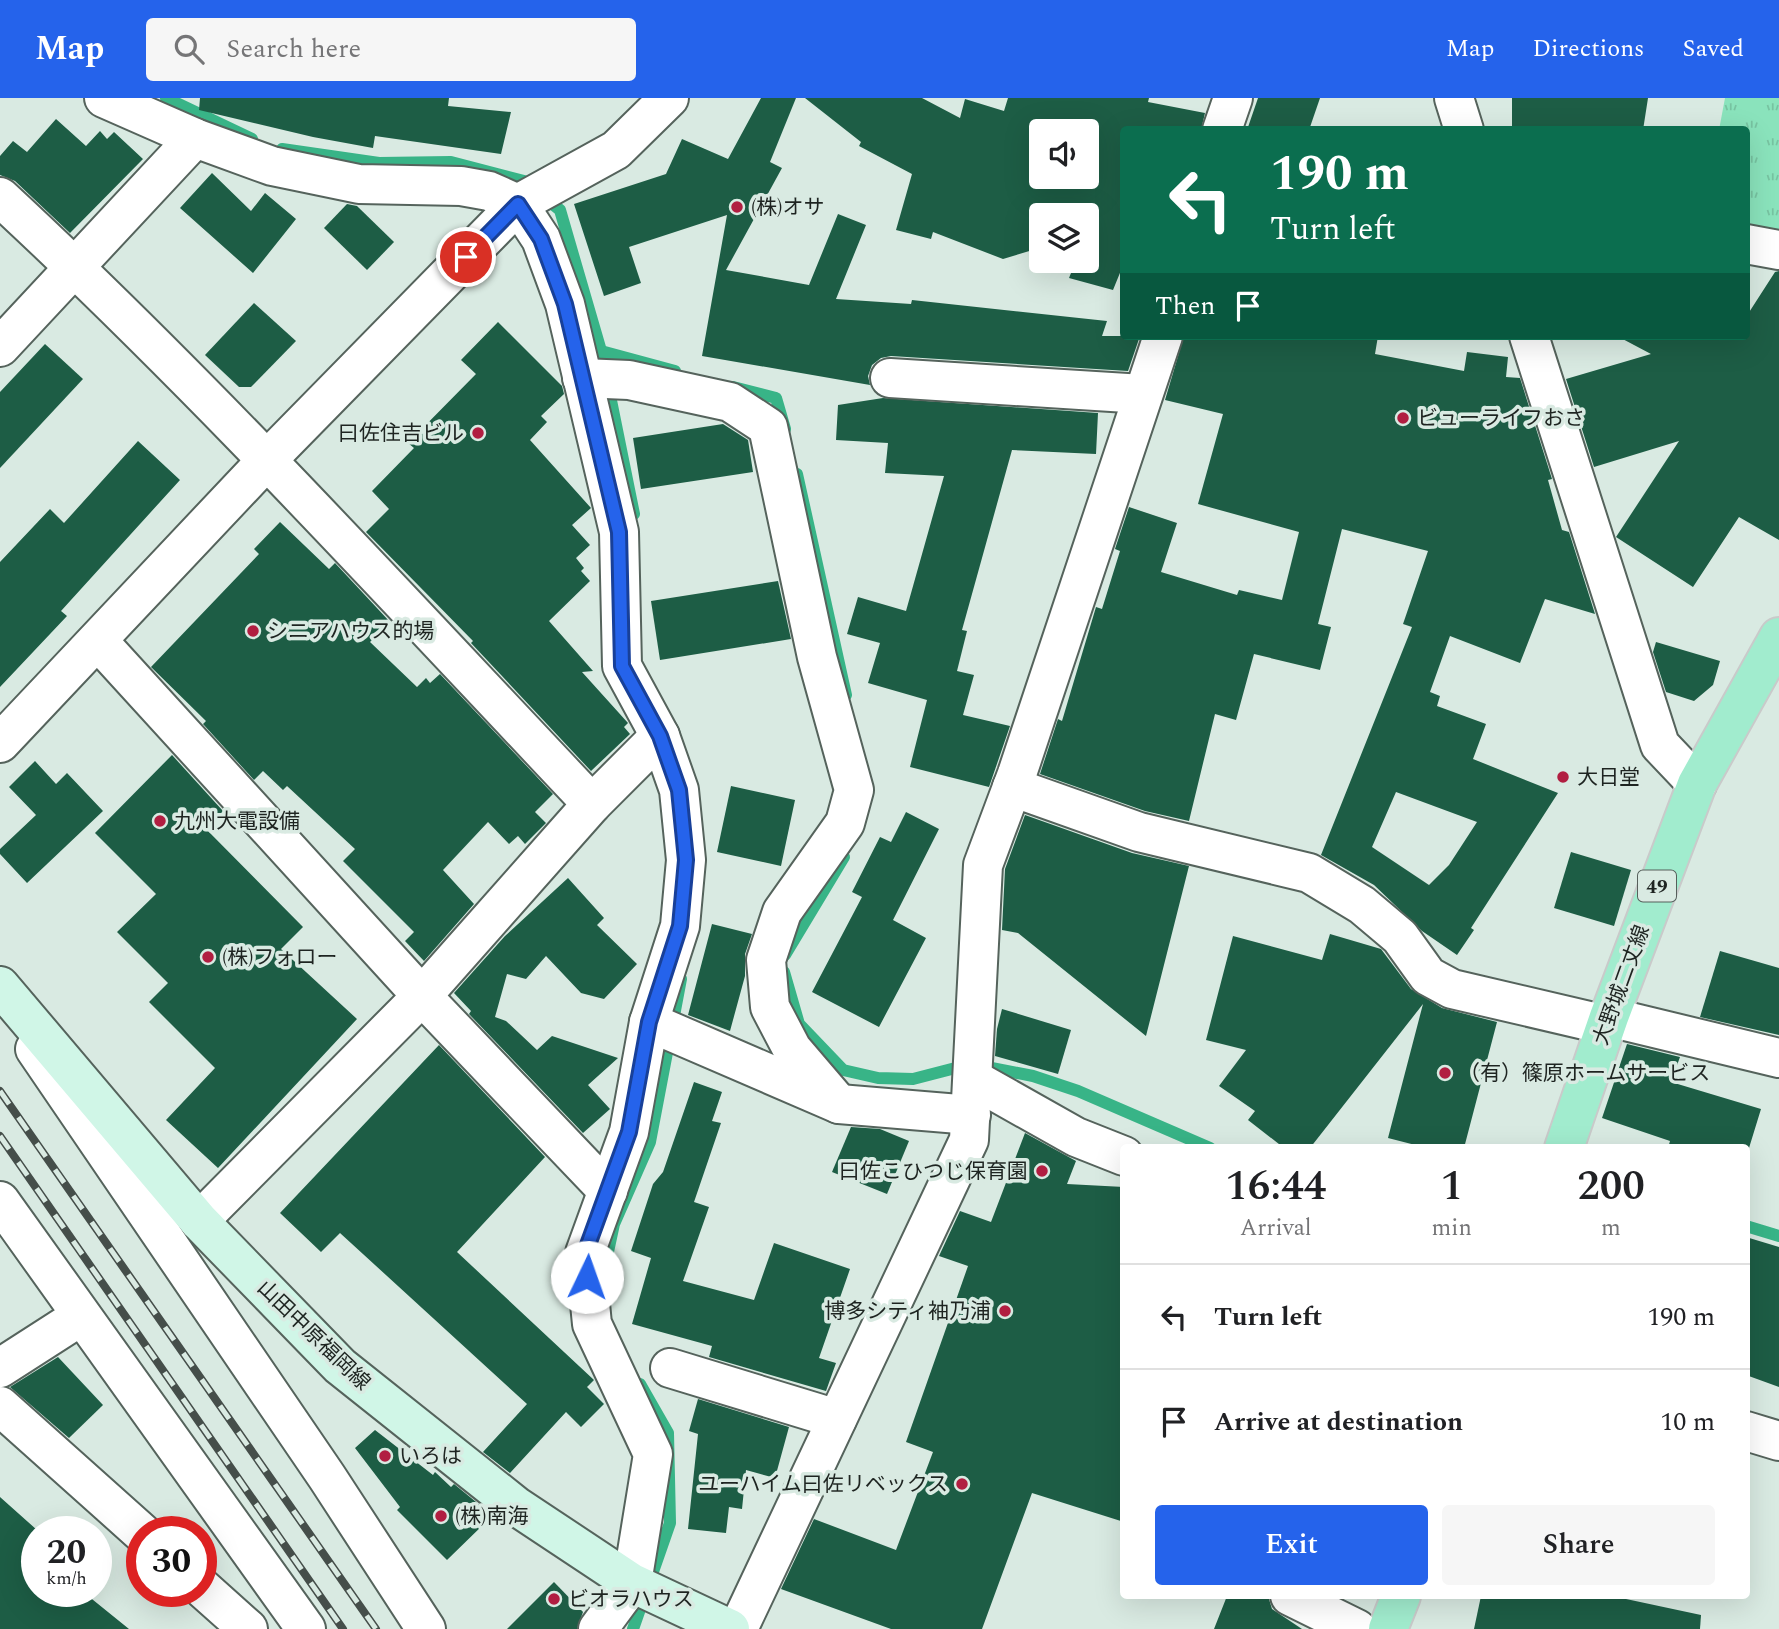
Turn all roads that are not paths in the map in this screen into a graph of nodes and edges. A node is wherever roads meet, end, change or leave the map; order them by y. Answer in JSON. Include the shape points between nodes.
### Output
{"nodes":[{"id":1,"x":104,"y":98,"type":"edge"},
{"id":2,"x":669,"y":98,"type":"edge"},
{"id":3,"x":1233,"y":98,"type":"edge"},
{"id":4,"x":1454,"y":98,"type":"edge"},
{"id":5,"x":1223,"y":126,"type":"edge"},
{"id":6,"x":1463,"y":126,"type":"edge"},
{"id":7,"x":195,"y":138,"type":"junction"},
{"id":8,"x":0,"y":197,"type":"edge"},
{"id":9,"x":518,"y":204,"type":"junction"},
{"id":10,"x":1750,"y":245,"type":"edge"},
{"id":11,"x":1779,"y":250,"type":"edge"},
{"id":12,"x":75,"y":267,"type":"junction"},
{"id":13,"x":1162,"y":340,"type":"edge"},
{"id":14,"x":1531,"y":340,"type":"edge"},
{"id":15,"x":0,"y":347,"type":"edge"},
{"id":16,"x":582,"y":378,"type":"junction"},
{"id":17,"x":890,"y":378,"type":"dead end"},
{"id":18,"x":1143,"y":394,"type":"junction"},
{"id":19,"x":267,"y":460,"type":"junction"},
{"id":20,"x":1779,"y":637,"type":"edge"},
{"id":21,"x":98,"y":641,"type":"junction"},
{"id":22,"x":660,"y":736,"type":"junction"},
{"id":23,"x":0,"y":743,"type":"edge"},
{"id":24,"x":1697,"y":784,"type":"junction"},
{"id":25,"x":1012,"y":787,"type":"junction"},
{"id":26,"x":592,"y":804,"type":"junction"},
{"id":27,"x":0,"y":986,"type":"edge"},
{"id":28,"x":422,"y":996,"type":"junction"},
{"id":29,"x":0,"y":998,"type":"edge"},
{"id":30,"x":1607,"y":1021,"type":"junction"},
{"id":31,"x":649,"y":1022,"type":"junction"},
{"id":32,"x":1779,"y":1058,"type":"edge"},
{"id":33,"x":972,"y":1097,"type":"junction"},
{"id":34,"x":839,"y":1104,"type":"junction"},
{"id":35,"x":1565,"y":1144,"type":"edge"},
{"id":36,"x":1120,"y":1154,"type":"edge"},
{"id":37,"x":608,"y":1191,"type":"junction"},
{"id":38,"x":0,"y":1201,"type":"edge"},
{"id":39,"x":199,"y":1221,"type":"junction"},
{"id":40,"x":81,"y":1315,"type":"junction"},
{"id":41,"x":0,"y":1368,"type":"edge"},
{"id":42,"x":670,"y":1368,"type":"dead end"},
{"id":43,"x":0,"y":1405,"type":"edge"},
{"id":44,"x":837,"y":1419,"type":"junction"},
{"id":45,"x":1750,"y":1432,"type":"edge"},
{"id":46,"x":1779,"y":1441,"type":"edge"},
{"id":47,"x":126,"y":1519,"type":"edge"},
{"id":48,"x":632,"y":1583,"type":"junction"},
{"id":49,"x":1296,"y":1599,"type":"edge"},
{"id":50,"x":1400,"y":1599,"type":"edge"},
{"id":51,"x":217,"y":1601,"type":"edge"},
{"id":52,"x":248,"y":1629,"type":"edge"},
{"id":53,"x":306,"y":1629,"type":"edge"},
{"id":54,"x":426,"y":1629,"type":"edge"},
{"id":55,"x":598,"y":1629,"type":"edge"},
{"id":56,"x":730,"y":1629,"type":"edge"},
{"id":57,"x":738,"y":1629,"type":"edge"},
{"id":58,"x":1357,"y":1629,"type":"edge"},
{"id":59,"x":1388,"y":1629,"type":"edge"}],
"edges":[{"from":1,"to":7,"type":"street"},
{"from":2,"to":9,"type":"street","via":[[616,150]]},
{"from":3,"to":5,"type":"street"},
{"from":4,"to":6,"type":"street"},
{"from":7,"to":9,"type":"street","via":[[272,166],[359,184],[461,186],[489,191]]},
{"from":7,"to":12,"type":"street"},
{"from":8,"to":12,"type":"street"},
{"from":9,"to":16,"type":"street","via":[[541,239],[561,291]]},
{"from":9,"to":19,"type":"street"},
{"from":10,"to":11,"type":"street"},
{"from":12,"to":15,"type":"street"},
{"from":12,"to":19,"type":"street"},
{"from":13,"to":18,"type":"street"},
{"from":14,"to":24,"type":"street","via":[[1660,745]]},
{"from":16,"to":22,"type":"street","via":[[619,532],[622,666]]},
{"from":16,"to":34,"type":"street","via":[[629,380],[730,402],[768,426],[817,657],[854,790],[845,823],[782,912],[766,960],[770,1007],[792,1049]]},
{"from":17,"to":18,"type":"street"},
{"from":18,"to":25,"type":"street"},
{"from":19,"to":21,"type":"street"},
{"from":19,"to":26,"type":"street"},
{"from":20,"to":24,"type":"main road","name":"大野城二丈線","number":"49"},
{"from":21,"to":23,"type":"street"},
{"from":21,"to":28,"type":"street"},
{"from":22,"to":26,"type":"street"},
{"from":22,"to":31,"type":"street","via":[[679,790],[686,860],[680,926]]},
{"from":24,"to":30,"type":"main road","name":"大野城二丈線","number":"49"},
{"from":25,"to":30,"type":"street","via":[[1139,832],[1309,873],[1362,905],[1400,937],[1428,976],[1452,989]]},
{"from":25,"to":33,"type":"street","via":[[983,865]]},
{"from":26,"to":28,"type":"street"},
{"from":27,"to":39,"type":"main road","name":"山田中原福岡線"},
{"from":28,"to":37,"type":"street"},
{"from":28,"to":39,"type":"street"},
{"from":29,"to":54,"type":"street"},
{"from":30,"to":32,"type":"street"},
{"from":30,"to":35,"type":"main road","name":"大野城二丈線","number":"49"},
{"from":31,"to":34,"type":"street"},
{"from":31,"to":37,"type":"street","via":[[629,1132]]},
{"from":33,"to":34,"type":"street"},
{"from":33,"to":36,"type":"street"},
{"from":33,"to":44,"type":"street","via":[[969,1140]]},
{"from":37,"to":48,"type":"street","via":[[585,1253],[592,1324],[653,1454]]},
{"from":38,"to":40,"type":"street"},
{"from":39,"to":48,"type":"main road","name":"山田中原福岡線","via":[[340,1366],[516,1506]]},
{"from":40,"to":41,"type":"street"},
{"from":40,"to":53,"type":"street"},
{"from":42,"to":44,"type":"street"},
{"from":43,"to":47,"type":"street"},
{"from":44,"to":57,"type":"street"},
{"from":45,"to":46,"type":"street"},
{"from":48,"to":55,"type":"street"},
{"from":48,"to":56,"type":"main road","name":"山田中原福岡線"},
{"from":49,"to":58,"type":"street"},
{"from":50,"to":59,"type":"main road"},
{"from":51,"to":52,"type":"street"}]}
